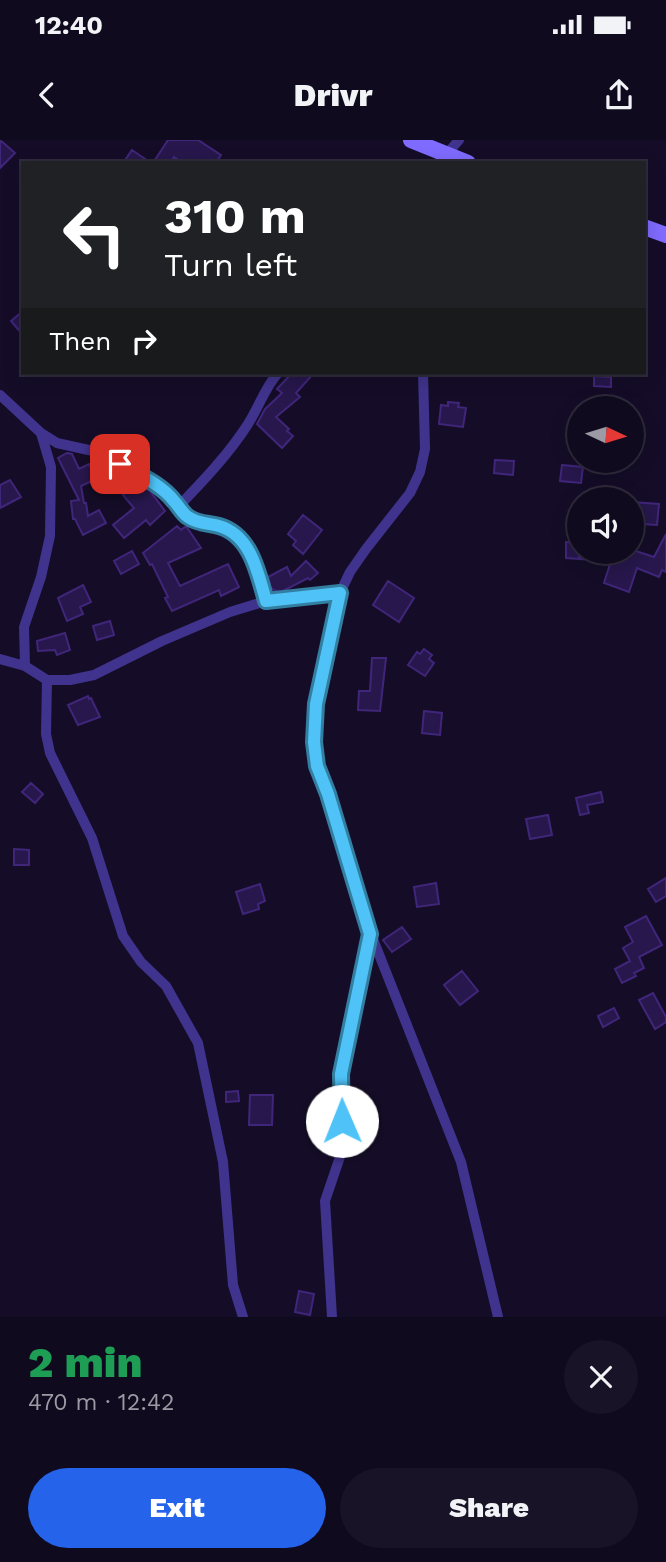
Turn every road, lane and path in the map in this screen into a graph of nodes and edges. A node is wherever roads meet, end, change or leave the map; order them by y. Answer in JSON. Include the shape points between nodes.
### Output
{"nodes":[{"id":1,"x":411,"y":140,"type":"edge"},
{"id":2,"x":459,"y":140,"type":"edge"},
{"id":3,"x":441,"y":158,"type":"edge"},
{"id":4,"x":646,"y":228,"type":"edge"},
{"id":5,"x":666,"y":235,"type":"edge"},
{"id":6,"x":276,"y":375,"type":"edge"},
{"id":7,"x":423,"y":375,"type":"edge"},
{"id":8,"x":0,"y":396,"type":"edge"},
{"id":9,"x":41,"y":433,"type":"junction"},
{"id":10,"x":177,"y":507,"type":"junction"},
{"id":11,"x":340,"y":593,"type":"junction"},
{"id":12,"x":266,"y":601,"type":"junction"},
{"id":13,"x":0,"y":659,"type":"edge"},
{"id":14,"x":24,"y":666,"type":"junction"},
{"id":15,"x":47,"y":680,"type":"junction"},
{"id":16,"x":370,"y":934,"type":"junction"},
{"id":17,"x":243,"y":1317,"type":"edge"},
{"id":18,"x":332,"y":1317,"type":"edge"},
{"id":19,"x":498,"y":1317,"type":"edge"}],
"edges":[{"from":1,"to":3,"type":"street"},
{"from":2,"to":3,"type":"street"},
{"from":4,"to":5,"type":"street"},
{"from":6,"to":10,"type":"street","via":[[248,425]]},
{"from":7,"to":11,"type":"street","via":[[425,449],[420,472]]},
{"from":8,"to":9,"type":"street"},
{"from":9,"to":10,"type":"street","via":[[120,464],[149,481]]},
{"from":9,"to":14,"type":"street","via":[[51,467],[50,536],[24,627]]},
{"from":10,"to":12,"type":"street","via":[[197,522],[220,526],[238,536],[258,572]]},
{"from":11,"to":12,"type":"street"},
{"from":11,"to":16,"type":"street","via":[[316,704],[314,742],[317,766]]},
{"from":12,"to":15,"type":"street","via":[[162,641],[94,675]]},
{"from":13,"to":14,"type":"street"},
{"from":14,"to":15,"type":"street"},
{"from":15,"to":17,"type":"street","via":[[50,753],[92,838],[123,936],[166,986],[198,1043],[223,1161],[233,1285]]},
{"from":16,"to":18,"type":"street","via":[[341,1074],[343,1148],[325,1200]]},
{"from":16,"to":19,"type":"street","via":[[461,1162]]}]}
